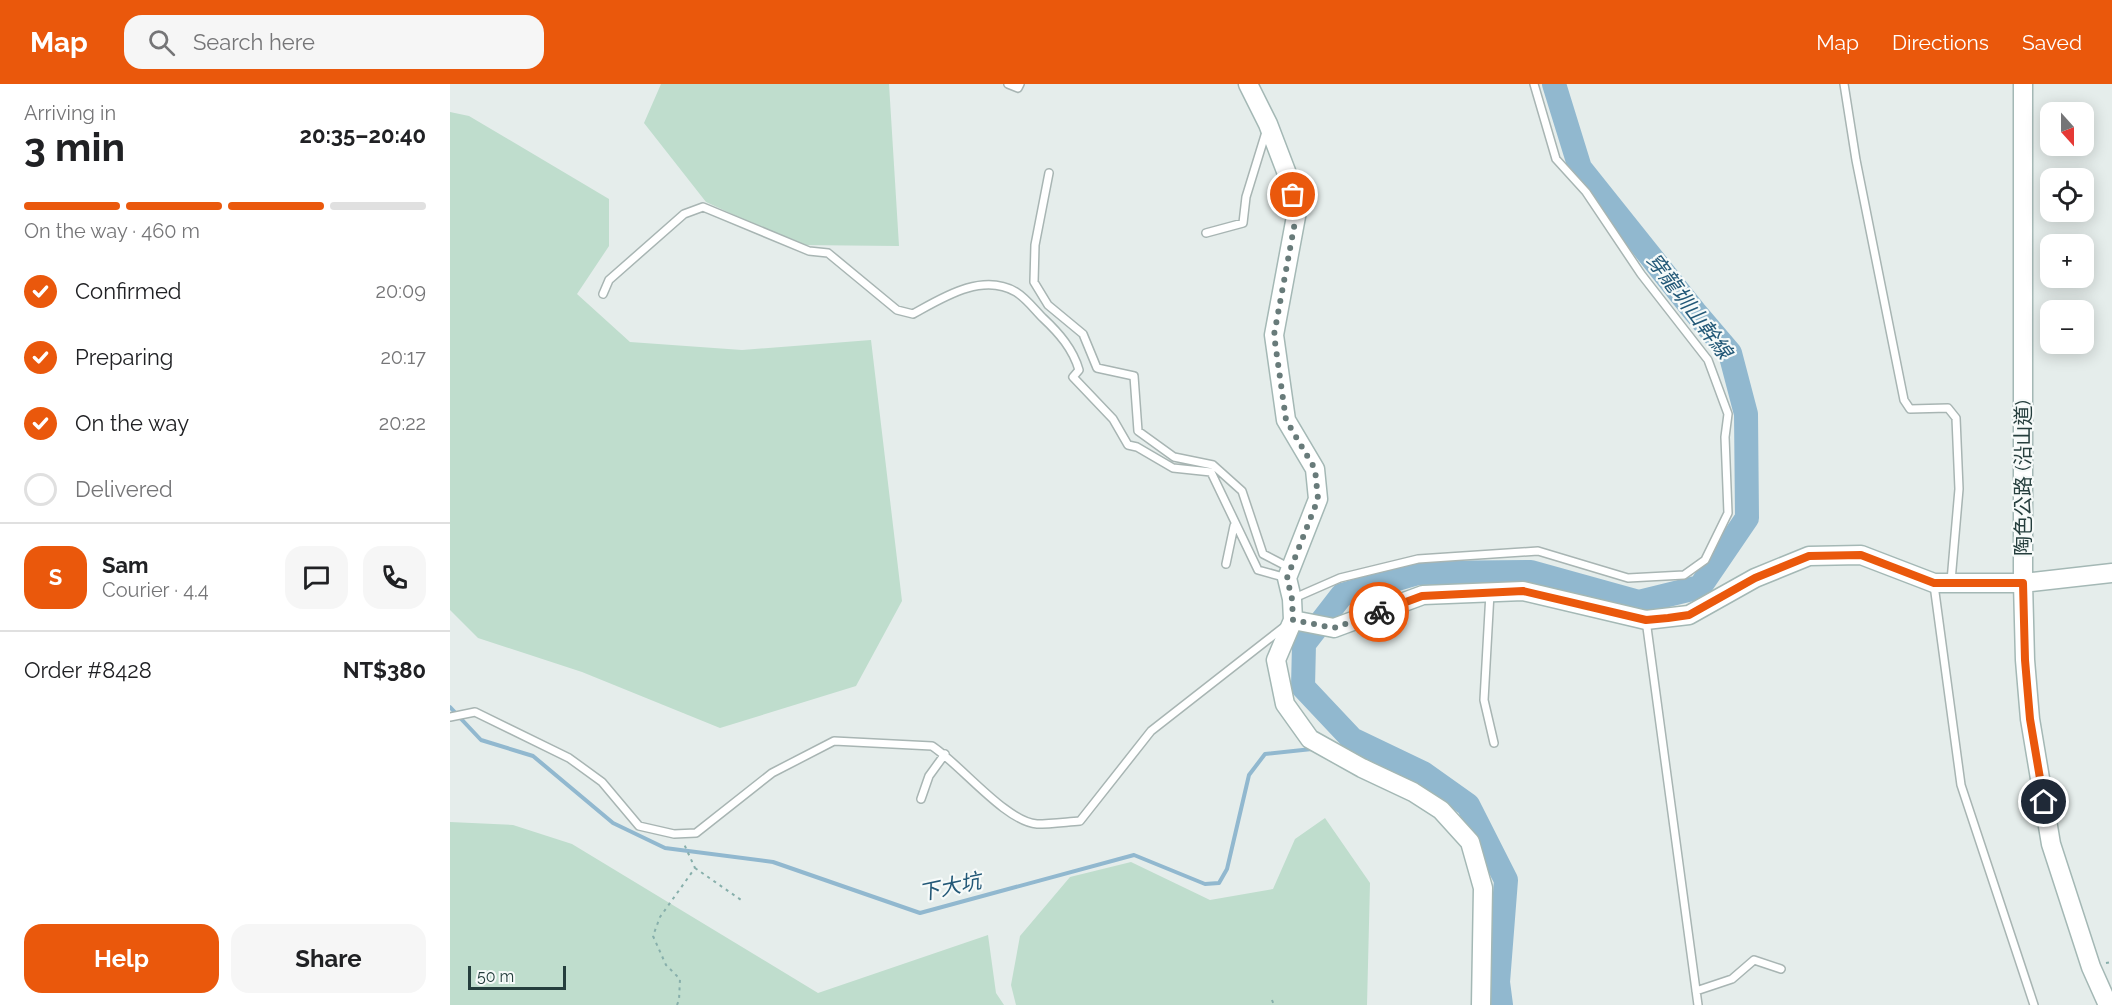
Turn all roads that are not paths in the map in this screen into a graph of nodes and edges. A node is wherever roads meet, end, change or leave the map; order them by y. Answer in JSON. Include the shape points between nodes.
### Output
{"nodes":[{"id":1,"x":1008,"y":84,"type":"edge"},
{"id":2,"x":1020,"y":84,"type":"edge"},
{"id":3,"x":1248,"y":84,"type":"edge"},
{"id":4,"x":1534,"y":84,"type":"edge"},
{"id":5,"x":1844,"y":84,"type":"edge"},
{"id":6,"x":2023,"y":84,"type":"edge"},
{"id":7,"x":1268,"y":124,"type":"junction"},
{"id":8,"x":1049,"y":172,"type":"dead end"},
{"id":9,"x":1206,"y":233,"type":"dead end"},
{"id":10,"x":603,"y":294,"type":"dead end"},
{"id":11,"x":1234,"y":522,"type":"junction"},
{"id":12,"x":1226,"y":564,"type":"dead end"},
{"id":13,"x":1289,"y":573,"type":"junction"},
{"id":14,"x":2112,"y":573,"type":"edge"},
{"id":15,"x":1943,"y":583,"type":"junction"},
{"id":16,"x":2023,"y":583,"type":"junction"},
{"id":17,"x":1490,"y":592,"type":"junction"},
{"id":18,"x":1292,"y":599,"type":"junction"},
{"id":19,"x":1293,"y":620,"type":"junction"},
{"id":20,"x":1646,"y":620,"type":"junction"},
{"id":21,"x":450,"y":717,"type":"edge"},
{"id":22,"x":1494,"y":742,"type":"dead end"},
{"id":23,"x":945,"y":754,"type":"junction"},
{"id":24,"x":921,"y":799,"type":"dead end"},
{"id":25,"x":1781,"y":969,"type":"dead end"},
{"id":26,"x":1696,"y":991,"type":"junction"},
{"id":27,"x":1481,"y":1005,"type":"edge"},
{"id":28,"x":1698,"y":1005,"type":"edge"},
{"id":29,"x":2034,"y":1005,"type":"edge"},
{"id":30,"x":2108,"y":1005,"type":"edge"}],
"edges":[{"from":1,"to":2,"type":"lane","via":[[1018,88]]},
{"from":3,"to":7,"type":"street"},
{"from":4,"to":18,"type":"lane","via":[[1556,159],[1586,192],[1641,274],[1708,360],[1728,414],[1728,513],[1705,560],[1684,575],[1628,578],[1538,551],[1418,559],[1340,578]]},
{"from":5,"to":15,"type":"lane","via":[[1904,400],[1910,409],[1948,408],[1956,418],[1959,489]]},
{"from":6,"to":16,"type":"street","name":"陶色公路 (沿山道)"},
{"from":7,"to":9,"type":"lane","via":[[1246,197],[1243,224]]},
{"from":7,"to":13,"type":"street","via":[[1297,211],[1274,335],[1286,420],[1315,469],[1318,499]]},
{"from":8,"to":13,"type":"lane","via":[[1035,245],[1034,282],[1048,305],[1083,333],[1097,368],[1134,376],[1138,431],[1174,457],[1213,465],[1242,491],[1263,554]]},
{"from":10,"to":11,"type":"lane","via":[[609,280],[684,214],[703,207],[809,251],[828,253],[897,310],[913,314],[952,293],[990,284],[1016,292],[1055,329],[1074,355],[1079,370],[1074,376],[1113,419],[1128,445],[1173,468],[1211,472]]},
{"from":11,"to":12,"type":"lane"},
{"from":11,"to":13,"type":"lane","via":[[1258,570]]},
{"from":13,"to":18,"type":"street"},
{"from":14,"to":16,"type":"street"},
{"from":15,"to":16,"type":"street"},
{"from":15,"to":20,"type":"street","via":[[1861,555],[1809,556],[1755,578],[1689,615]]},
{"from":15,"to":29,"type":"lane","via":[[1961,784]]},
{"from":16,"to":30,"type":"street","name":"陶色公路 (沿山道)","via":[[2030,719],[2051,844],[2091,967]]},
{"from":17,"to":19,"type":"street","via":[[1422,596],[1334,628]]},
{"from":17,"to":20,"type":"street","via":[[1523,591]]},
{"from":17,"to":22,"type":"lane","via":[[1484,700]]},
{"from":18,"to":19,"type":"street"},
{"from":19,"to":23,"type":"lane","via":[[1151,731],[1080,821],[1035,824],[1011,813]]},
{"from":19,"to":27,"type":"street","via":[[1276,660],[1285,704],[1310,739],[1441,810],[1470,842],[1483,888]]},
{"from":20,"to":26,"type":"lane"},
{"from":21,"to":23,"type":"lane","via":[[475,712],[568,758],[602,782],[639,825],[679,834],[696,832],[772,772],[834,741],[932,746]]},
{"from":23,"to":24,"type":"lane","via":[[929,776]]},
{"from":25,"to":26,"type":"lane","via":[[1754,960],[1732,979]]},
{"from":26,"to":28,"type":"lane"}]}
